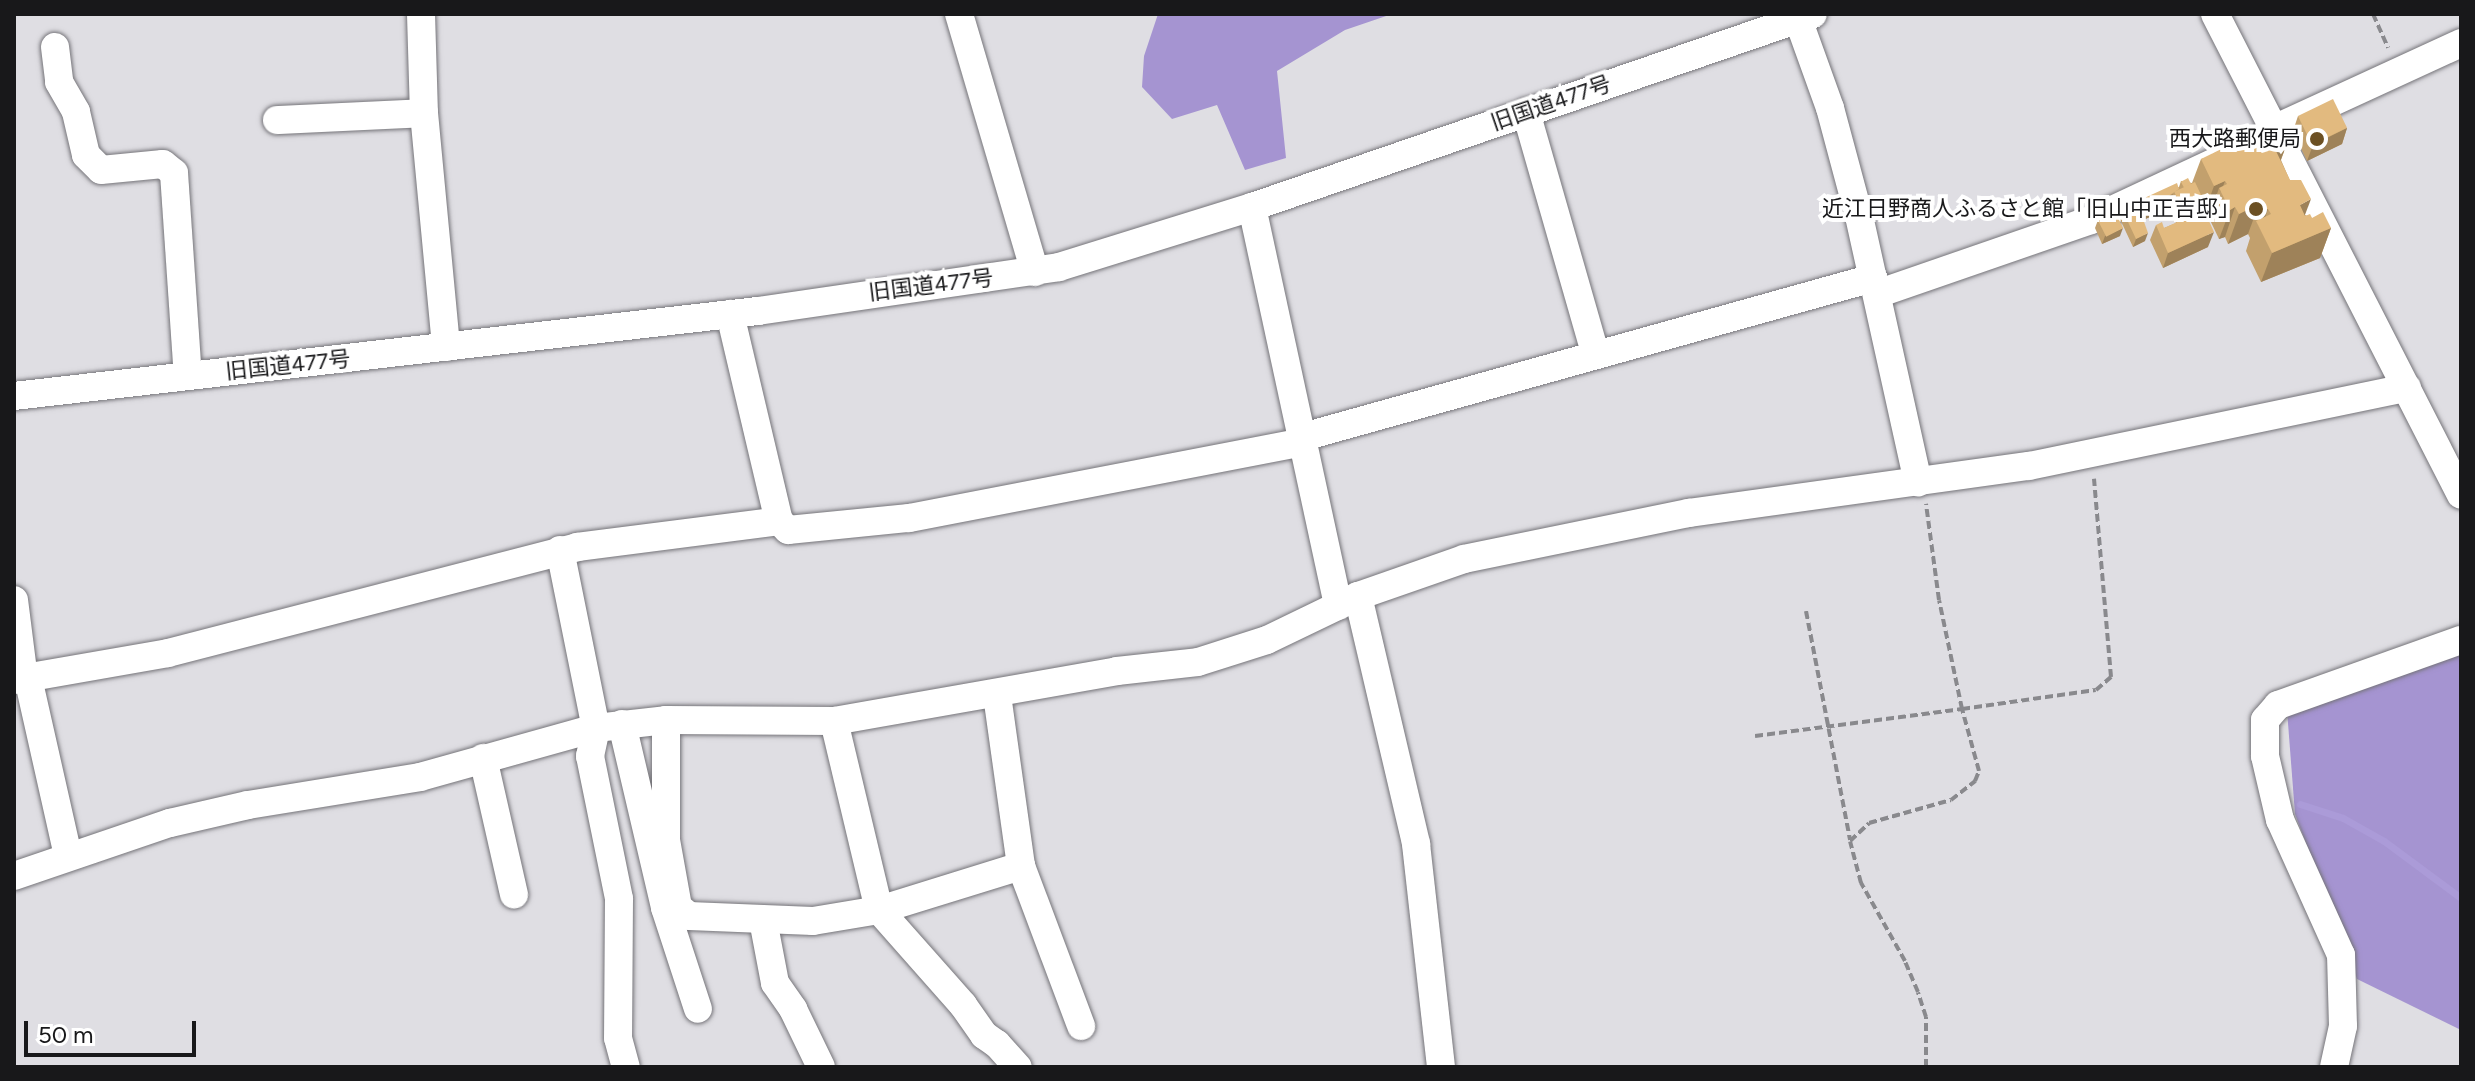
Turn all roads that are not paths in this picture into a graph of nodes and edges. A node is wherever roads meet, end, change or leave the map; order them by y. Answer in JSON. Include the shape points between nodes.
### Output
{"nodes":[{"id":1,"x":421,"y":14,"type":"edge"},
{"id":2,"x":959,"y":14,"type":"edge"},
{"id":3,"x":2215,"y":14,"type":"edge"},
{"id":4,"x":1805,"y":17,"type":"edge"},
{"id":5,"x":2461,"y":43,"type":"edge"},
{"id":6,"x":55,"y":47,"type":"dead end"},
{"id":7,"x":1526,"y":112,"type":"junction"},
{"id":8,"x":424,"y":113,"type":"junction"},
{"id":9,"x":277,"y":120,"type":"dead end"},
{"id":10,"x":2276,"y":131,"type":"junction"},
{"id":11,"x":1252,"y":207,"type":"junction"},
{"id":12,"x":1035,"y":272,"type":"junction"},
{"id":13,"x":1874,"y":282,"type":"junction"},
{"id":14,"x":730,"y":314,"type":"junction"},
{"id":15,"x":446,"y":347,"type":"junction"},
{"id":16,"x":1595,"y":353,"type":"junction"},
{"id":17,"x":188,"y":376,"type":"junction"},
{"id":18,"x":2407,"y":388,"type":"junction"},
{"id":19,"x":14,"y":396,"type":"edge"},
{"id":20,"x":1303,"y":439,"type":"junction"},
{"id":21,"x":2453,"y":459,"type":"edge"},
{"id":22,"x":1920,"y":483,"type":"junction"},
{"id":23,"x":2461,"y":495,"type":"edge"},
{"id":24,"x":779,"y":521,"type":"junction"},
{"id":25,"x":560,"y":550,"type":"junction"},
{"id":26,"x":14,"y":600,"type":"edge"},
{"id":27,"x":1348,"y":601,"type":"junction"},
{"id":28,"x":2461,"y":640,"type":"edge"},
{"id":29,"x":22,"y":679,"type":"edge"},
{"id":30,"x":997,"y":695,"type":"junction"},
{"id":31,"x":666,"y":720,"type":"junction"},
{"id":32,"x":834,"y":721,"type":"junction"},
{"id":33,"x":609,"y":726,"type":"junction"},
{"id":34,"x":483,"y":758,"type":"junction"},
{"id":35,"x":68,"y":856,"type":"junction"},
{"id":36,"x":1021,"y":866,"type":"junction"},
{"id":37,"x":14,"y":876,"type":"edge"},
{"id":38,"x":514,"y":895,"type":"dead end"},
{"id":39,"x":879,"y":910,"type":"junction"},
{"id":40,"x":763,"y":920,"type":"junction"},
{"id":41,"x":698,"y":1009,"type":"dead end"},
{"id":42,"x":1081,"y":1026,"type":"dead end"},
{"id":43,"x":626,"y":1067,"type":"edge"},
{"id":44,"x":821,"y":1067,"type":"edge"},
{"id":45,"x":1018,"y":1067,"type":"edge"},
{"id":46,"x":1441,"y":1067,"type":"edge"},
{"id":47,"x":2334,"y":1067,"type":"edge"}],
"edges":[{"from":1,"to":8,"type":"street"},
{"from":2,"to":12,"type":"street"},
{"from":3,"to":10,"type":"street"},
{"from":4,"to":7,"type":"street","name":"旧国道477号"},
{"from":4,"to":13,"type":"street"},
{"from":5,"to":10,"type":"street"},
{"from":6,"to":17,"type":"street","via":[[59,82],[76,112],[86,155],[101,170],[163,164],[174,173]]},
{"from":7,"to":11,"type":"street","name":"旧国道477号"},
{"from":7,"to":16,"type":"street"},
{"from":8,"to":9,"type":"street"},
{"from":8,"to":15,"type":"street"},
{"from":10,"to":13,"type":"street","via":[[2091,220],[1880,293]]},
{"from":10,"to":18,"type":"street"},
{"from":11,"to":12,"type":"street","name":"旧国道477号","via":[[1083,262]]},
{"from":11,"to":20,"type":"street"},
{"from":12,"to":14,"type":"street","name":"旧国道477号"},
{"from":13,"to":16,"type":"street"},
{"from":13,"to":22,"type":"street"},
{"from":14,"to":15,"type":"street","name":"旧国道477号"},
{"from":14,"to":24,"type":"street"},
{"from":15,"to":17,"type":"street","name":"旧国道477号"},
{"from":16,"to":20,"type":"street"},
{"from":17,"to":19,"type":"street","name":"旧国道477号"},
{"from":18,"to":21,"type":"street"},
{"from":18,"to":22,"type":"street"},
{"from":20,"to":24,"type":"street","via":[[909,518],[788,530]]},
{"from":20,"to":27,"type":"street"},
{"from":21,"to":23,"type":"street"},
{"from":22,"to":27,"type":"street","via":[[1689,513],[1464,559]]},
{"from":24,"to":25,"type":"street"},
{"from":25,"to":29,"type":"street","via":[[168,653]]},
{"from":25,"to":33,"type":"street"},
{"from":26,"to":29,"type":"street"},
{"from":27,"to":30,"type":"street","via":[[1267,640],[1198,662],[1117,671]]},
{"from":27,"to":46,"type":"street","via":[[1416,844]]},
{"from":28,"to":47,"type":"street","via":[[2278,705],[2265,720],[2263,742],[2280,820],[2341,955],[2343,1026]]},
{"from":29,"to":35,"type":"street"},
{"from":30,"to":32,"type":"street"},
{"from":30,"to":36,"type":"street"},
{"from":31,"to":32,"type":"street"},
{"from":31,"to":33,"type":"street"},
{"from":31,"to":40,"type":"street","via":[[666,840],[678,907],[689,916]]},
{"from":32,"to":39,"type":"street"},
{"from":33,"to":34,"type":"street"},
{"from":33,"to":41,"type":"street"},
{"from":33,"to":43,"type":"street","via":[[590,756],[619,899],[618,1038]]},
{"from":34,"to":35,"type":"street","via":[[420,777],[170,823]]},
{"from":34,"to":38,"type":"street"},
{"from":35,"to":37,"type":"street"},
{"from":36,"to":39,"type":"street"},
{"from":36,"to":42,"type":"street"},
{"from":39,"to":40,"type":"street","via":[[813,921]]},
{"from":39,"to":45,"type":"street","via":[[977,1028]]},
{"from":40,"to":44,"type":"street","via":[[775,983]]}]}
